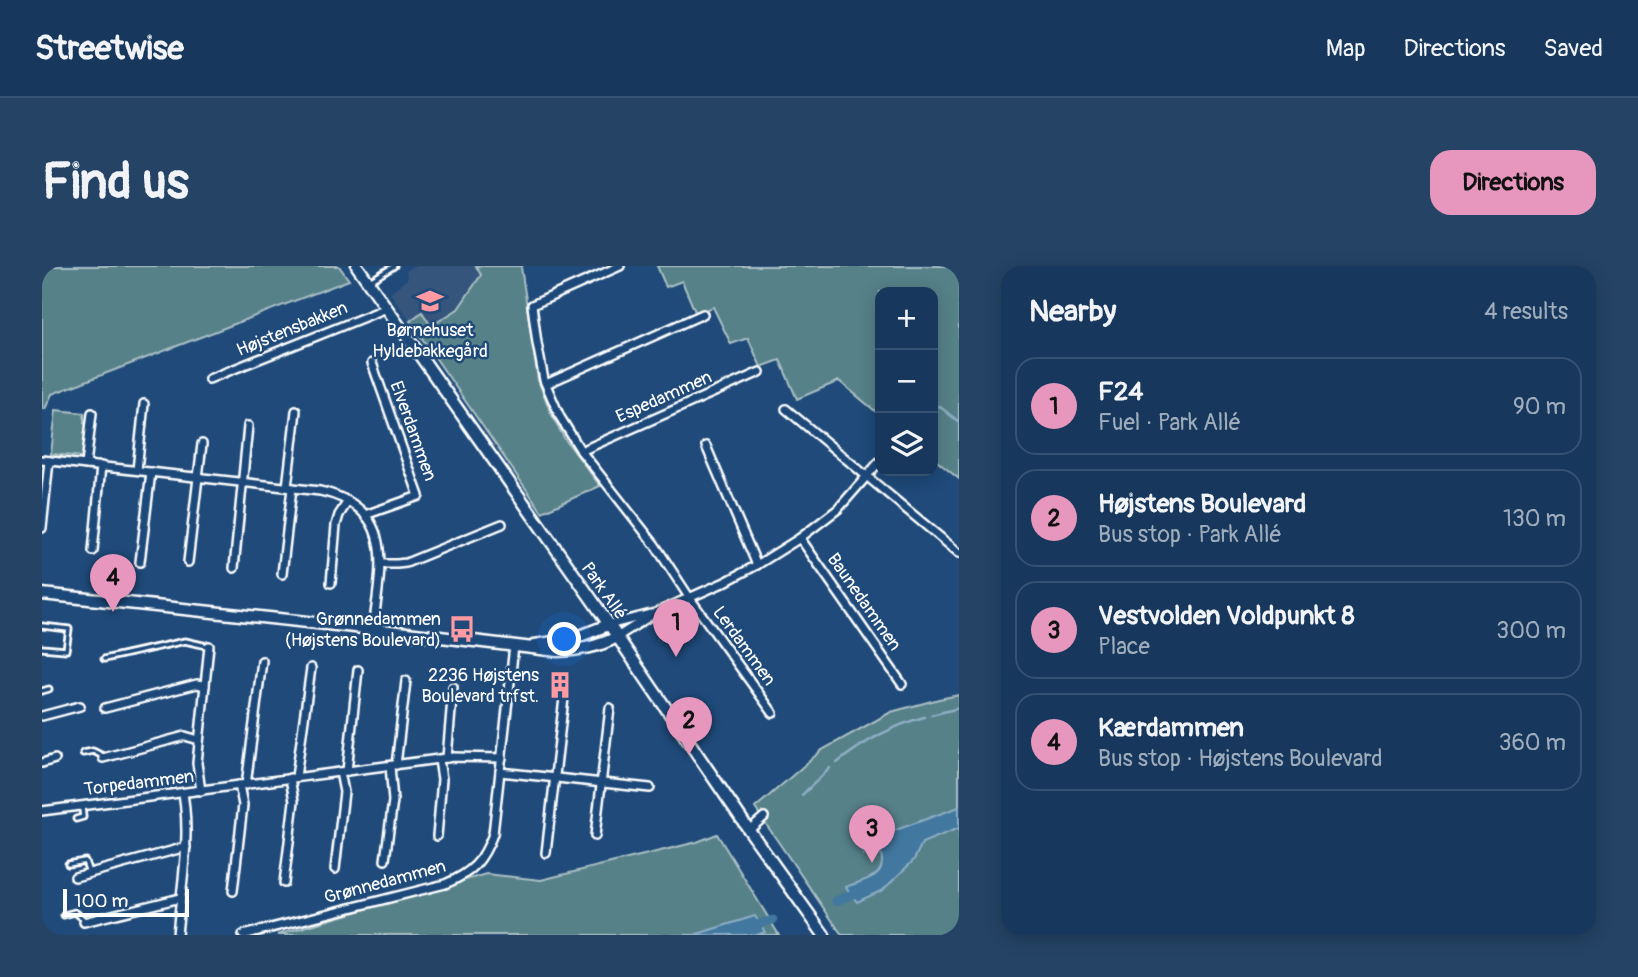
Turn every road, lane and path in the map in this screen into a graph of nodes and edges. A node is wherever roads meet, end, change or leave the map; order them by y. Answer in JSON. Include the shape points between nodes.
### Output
{"nodes":[{"id":1,"x":357,"y":266,"type":"edge"},
{"id":2,"x":394,"y":266,"type":"edge"},
{"id":3,"x":620,"y":266,"type":"edge"},
{"id":4,"x":369,"y":282,"type":"junction"},
{"id":5,"x":387,"y":308,"type":"junction"},
{"id":6,"x":703,"y":314,"type":"dead end"},
{"id":7,"x":372,"y":363,"type":"dead end"},
{"id":8,"x":760,"y":372,"type":"dead end"},
{"id":9,"x":209,"y":379,"type":"dead end"},
{"id":10,"x":546,"y":384,"type":"junction"},
{"id":11,"x":144,"y":404,"type":"dead end"},
{"id":12,"x":786,"y":409,"type":"dead end"},
{"id":13,"x":296,"y":411,"type":"dead end"},
{"id":14,"x":92,"y":413,"type":"dead end"},
{"id":15,"x":248,"y":426,"type":"dead end"},
{"id":16,"x":202,"y":444,"type":"dead end"},
{"id":17,"x":706,"y":446,"type":"dead end"},
{"id":18,"x":581,"y":451,"type":"junction"},
{"id":19,"x":46,"y":460,"type":"edge"},
{"id":20,"x":86,"y":465,"type":"junction"},
{"id":21,"x":101,"y":466,"type":"junction"},
{"id":22,"x":875,"y":467,"type":"edge"},
{"id":23,"x":137,"y":470,"type":"junction"},
{"id":24,"x":150,"y":472,"type":"junction"},
{"id":25,"x":197,"y":477,"type":"junction"},
{"id":26,"x":867,"y":477,"type":"junction"},
{"id":27,"x":243,"y":482,"type":"junction"},
{"id":28,"x":290,"y":488,"type":"junction"},
{"id":29,"x":348,"y":501,"type":"junction"},
{"id":30,"x":365,"y":515,"type":"junction"},
{"id":31,"x":502,"y":524,"type":"dead end"},
{"id":32,"x":42,"y":528,"type":"edge"},
{"id":33,"x":800,"y":538,"type":"junction"},
{"id":34,"x":93,"y":551,"type":"dead end"},
{"id":35,"x":959,"y":553,"type":"edge"},
{"id":36,"x":140,"y":562,"type":"dead end"},
{"id":37,"x":188,"y":562,"type":"dead end"},
{"id":38,"x":381,"y":564,"type":"junction"},
{"id":39,"x":757,"y":565,"type":"junction"},
{"id":40,"x":234,"y":568,"type":"dead end"},
{"id":41,"x":282,"y":574,"type":"dead end"},
{"id":42,"x":331,"y":583,"type":"dead end"},
{"id":43,"x":42,"y":594,"type":"edge"},
{"id":44,"x":689,"y":597,"type":"junction"},
{"id":45,"x":655,"y":613,"type":"junction"},
{"id":46,"x":608,"y":625,"type":"junction"},
{"id":47,"x":42,"y":626,"type":"edge"},
{"id":48,"x":373,"y":629,"type":"junction"},
{"id":49,"x":617,"y":637,"type":"junction"},
{"id":50,"x":209,"y":646,"type":"joint"},
{"id":51,"x":514,"y":646,"type":"junction"},
{"id":52,"x":526,"y":647,"type":"junction"},
{"id":53,"x":42,"y":648,"type":"edge"},
{"id":54,"x":104,"y":659,"type":"dead end"},
{"id":55,"x":262,"y":661,"type":"dead end"},
{"id":56,"x":311,"y":668,"type":"dead end"},
{"id":57,"x":358,"y":670,"type":"dead end"},
{"id":58,"x":406,"y":681,"type":"dead end"},
{"id":59,"x":902,"y":684,"type":"dead end"},
{"id":60,"x":205,"y":686,"type":"junction"},
{"id":61,"x":453,"y":687,"type":"dead end"},
{"id":62,"x":49,"y":689,"type":"dead end"},
{"id":63,"x":42,"y":691,"type":"edge"},
{"id":64,"x":564,"y":698,"type":"dead end"},
{"id":65,"x":80,"y":706,"type":"dead end"},
{"id":66,"x":105,"y":708,"type":"dead end"},
{"id":67,"x":610,"y":708,"type":"dead end"},
{"id":68,"x":773,"y":713,"type":"dead end"},
{"id":69,"x":42,"y":716,"type":"edge"},
{"id":70,"x":199,"y":740,"type":"junction"},
{"id":71,"x":83,"y":753,"type":"dead end"},
{"id":72,"x":104,"y":757,"type":"joint"},
{"id":73,"x":502,"y":758,"type":"junction"},
{"id":74,"x":55,"y":759,"type":"dead end"},
{"id":75,"x":443,"y":759,"type":"junction"},
{"id":76,"x":42,"y":763,"type":"edge"},
{"id":77,"x":393,"y":765,"type":"junction"},
{"id":78,"x":343,"y":771,"type":"junction"},
{"id":79,"x":500,"y":772,"type":"junction"},
{"id":80,"x":293,"y":778,"type":"junction"},
{"id":81,"x":555,"y":778,"type":"junction"},
{"id":82,"x":602,"y":783,"type":"junction"},
{"id":83,"x":243,"y":785,"type":"junction"},
{"id":84,"x":650,"y":788,"type":"dead end"},
{"id":85,"x":201,"y":790,"type":"junction"},
{"id":86,"x":183,"y":793,"type":"junction"},
{"id":87,"x":82,"y":806,"type":"junction"},
{"id":88,"x":42,"y":811,"type":"edge"},
{"id":89,"x":764,"y":817,"type":"dead end"},
{"id":90,"x":76,"y":819,"type":"dead end"},
{"id":91,"x":749,"y":830,"type":"junction"},
{"id":92,"x":437,"y":836,"type":"dead end"},
{"id":93,"x":596,"y":836,"type":"dead end"},
{"id":94,"x":187,"y":847,"type":"junction"},
{"id":95,"x":545,"y":853,"type":"dead end"},
{"id":96,"x":386,"y":860,"type":"dead end"},
{"id":97,"x":68,"y":864,"type":"dead end"},
{"id":98,"x":335,"y":869,"type":"dead end"},
{"id":99,"x":89,"y":873,"type":"junction"},
{"id":100,"x":75,"y":877,"type":"dead end"},
{"id":101,"x":284,"y":883,"type":"dead end"},
{"id":102,"x":233,"y":891,"type":"dead end"},
{"id":103,"x":180,"y":898,"type":"junction"},
{"id":104,"x":64,"y":915,"type":"dead end"},
{"id":105,"x":85,"y":922,"type":"joint"},
{"id":106,"x":177,"y":935,"type":"edge"},
{"id":107,"x":243,"y":935,"type":"edge"},
{"id":108,"x":824,"y":935,"type":"edge"}],
"edges":[{"from":1,"to":4,"type":"street","name":"Park Allé"},
{"from":2,"to":4,"type":"lane"},
{"from":3,"to":10,"type":"street","via":[[532,304]]},
{"from":4,"to":5,"type":"street","name":"Park Allé"},
{"from":5,"to":9,"type":"street","name":"Højstensbakken"},
{"from":5,"to":46,"type":"street","name":"Park Allé"},
{"from":6,"to":10,"type":"street"},
{"from":7,"to":30,"type":"street","name":"Elverdammen","via":[[419,495]]},
{"from":8,"to":18,"type":"street","name":"Espedammen"},
{"from":10,"to":18,"type":"street"},
{"from":11,"to":23,"type":"street"},
{"from":12,"to":26,"type":"street"},
{"from":13,"to":28,"type":"street"},
{"from":14,"to":20,"type":"street"},
{"from":15,"to":27,"type":"street"},
{"from":16,"to":25,"type":"street"},
{"from":17,"to":39,"type":"street"},
{"from":18,"to":44,"type":"street","via":[[655,545]]},
{"from":19,"to":20,"type":"street"},
{"from":19,"to":32,"type":"street"},
{"from":20,"to":21,"type":"street"},
{"from":21,"to":23,"type":"street"},
{"from":21,"to":34,"type":"street"},
{"from":22,"to":26,"type":"street"},
{"from":23,"to":24,"type":"street"},
{"from":24,"to":25,"type":"street"},
{"from":24,"to":36,"type":"street"},
{"from":25,"to":27,"type":"street"},
{"from":25,"to":37,"type":"street"},
{"from":26,"to":33,"type":"street","via":[[840,507]]},
{"from":26,"to":35,"type":"street"},
{"from":27,"to":28,"type":"street"},
{"from":27,"to":40,"type":"street"},
{"from":28,"to":29,"type":"street"},
{"from":28,"to":41,"type":"street"},
{"from":29,"to":30,"type":"street"},
{"from":29,"to":42,"type":"street","via":[[336,525]]},
{"from":30,"to":38,"type":"street","via":[[379,543]]},
{"from":31,"to":38,"type":"street","via":[[406,563]]},
{"from":33,"to":39,"type":"street"},
{"from":33,"to":59,"type":"street","name":"Baunedammen"},
{"from":38,"to":48,"type":"street"},
{"from":39,"to":44,"type":"street"},
{"from":43,"to":48,"type":"street"},
{"from":44,"to":45,"type":"street"},
{"from":44,"to":68,"type":"street","name":"Lerdammen"},
{"from":45,"to":46,"type":"street"},
{"from":45,"to":49,"type":"street"},
{"from":46,"to":49,"type":"street","name":"Park Allé"},
{"from":46,"to":52,"type":"street","via":[[572,639]]},
{"from":47,"to":53,"type":"lane","via":[[69,629],[66,650]]},
{"from":48,"to":51,"type":"street"},
{"from":49,"to":52,"type":"street","via":[[578,650]]},
{"from":49,"to":91,"type":"street","name":"Park Allé"},
{"from":50,"to":54,"type":"lane","via":[[186,640]]},
{"from":50,"to":60,"type":"street"},
{"from":51,"to":52,"type":"street"},
{"from":51,"to":73,"type":"street","name":"Grønnedammen"},
{"from":55,"to":83,"type":"street"},
{"from":56,"to":80,"type":"street"},
{"from":57,"to":78,"type":"street"},
{"from":58,"to":77,"type":"street"},
{"from":60,"to":66,"type":"street","via":[[197,684]]},
{"from":60,"to":70,"type":"street"},
{"from":61,"to":75,"type":"street"},
{"from":62,"to":63,"type":"lane"},
{"from":64,"to":81,"type":"street"},
{"from":65,"to":69,"type":"street"},
{"from":67,"to":82,"type":"street"},
{"from":70,"to":72,"type":"street","via":[[185,736]]},
{"from":70,"to":85,"type":"street"},
{"from":71,"to":72,"type":"lane","via":[[93,751]]},
{"from":73,"to":75,"type":"street","name":"Torpedammen"},
{"from":73,"to":79,"type":"street","name":"Grønnedammen"},
{"from":74,"to":76,"type":"street"},
{"from":75,"to":77,"type":"street","name":"Torpedammen"},
{"from":75,"to":92,"type":"street"},
{"from":77,"to":78,"type":"street","name":"Torpedammen"},
{"from":77,"to":96,"type":"street"},
{"from":78,"to":80,"type":"street","name":"Torpedammen"},
{"from":78,"to":98,"type":"street"},
{"from":79,"to":81,"type":"street"},
{"from":79,"to":107,"type":"street","name":"Grønnedammen","via":[[493,834],[478,864],[461,877]]},
{"from":80,"to":83,"type":"street","name":"Torpedammen"},
{"from":80,"to":101,"type":"street"},
{"from":81,"to":82,"type":"street"},
{"from":81,"to":95,"type":"street"},
{"from":82,"to":84,"type":"street"},
{"from":82,"to":93,"type":"street"},
{"from":83,"to":85,"type":"street","name":"Torpedammen"},
{"from":83,"to":102,"type":"street"},
{"from":85,"to":86,"type":"street","name":"Torpedammen"},
{"from":86,"to":87,"type":"street","name":"Torpedammen"},
{"from":86,"to":94,"type":"street"},
{"from":87,"to":88,"type":"street","name":"Torpedammen"},
{"from":87,"to":90,"type":"lane","via":[[83,817]]},
{"from":89,"to":91,"type":"street"},
{"from":91,"to":108,"type":"street","name":"Park Allé"},
{"from":94,"to":99,"type":"street"},
{"from":94,"to":103,"type":"street"},
{"from":97,"to":99,"type":"lane","via":[[85,861]]},
{"from":99,"to":100,"type":"street"},
{"from":103,"to":105,"type":"street"},
{"from":103,"to":106,"type":"street"},
{"from":104,"to":105,"type":"lane","via":[[75,912]]}]}
